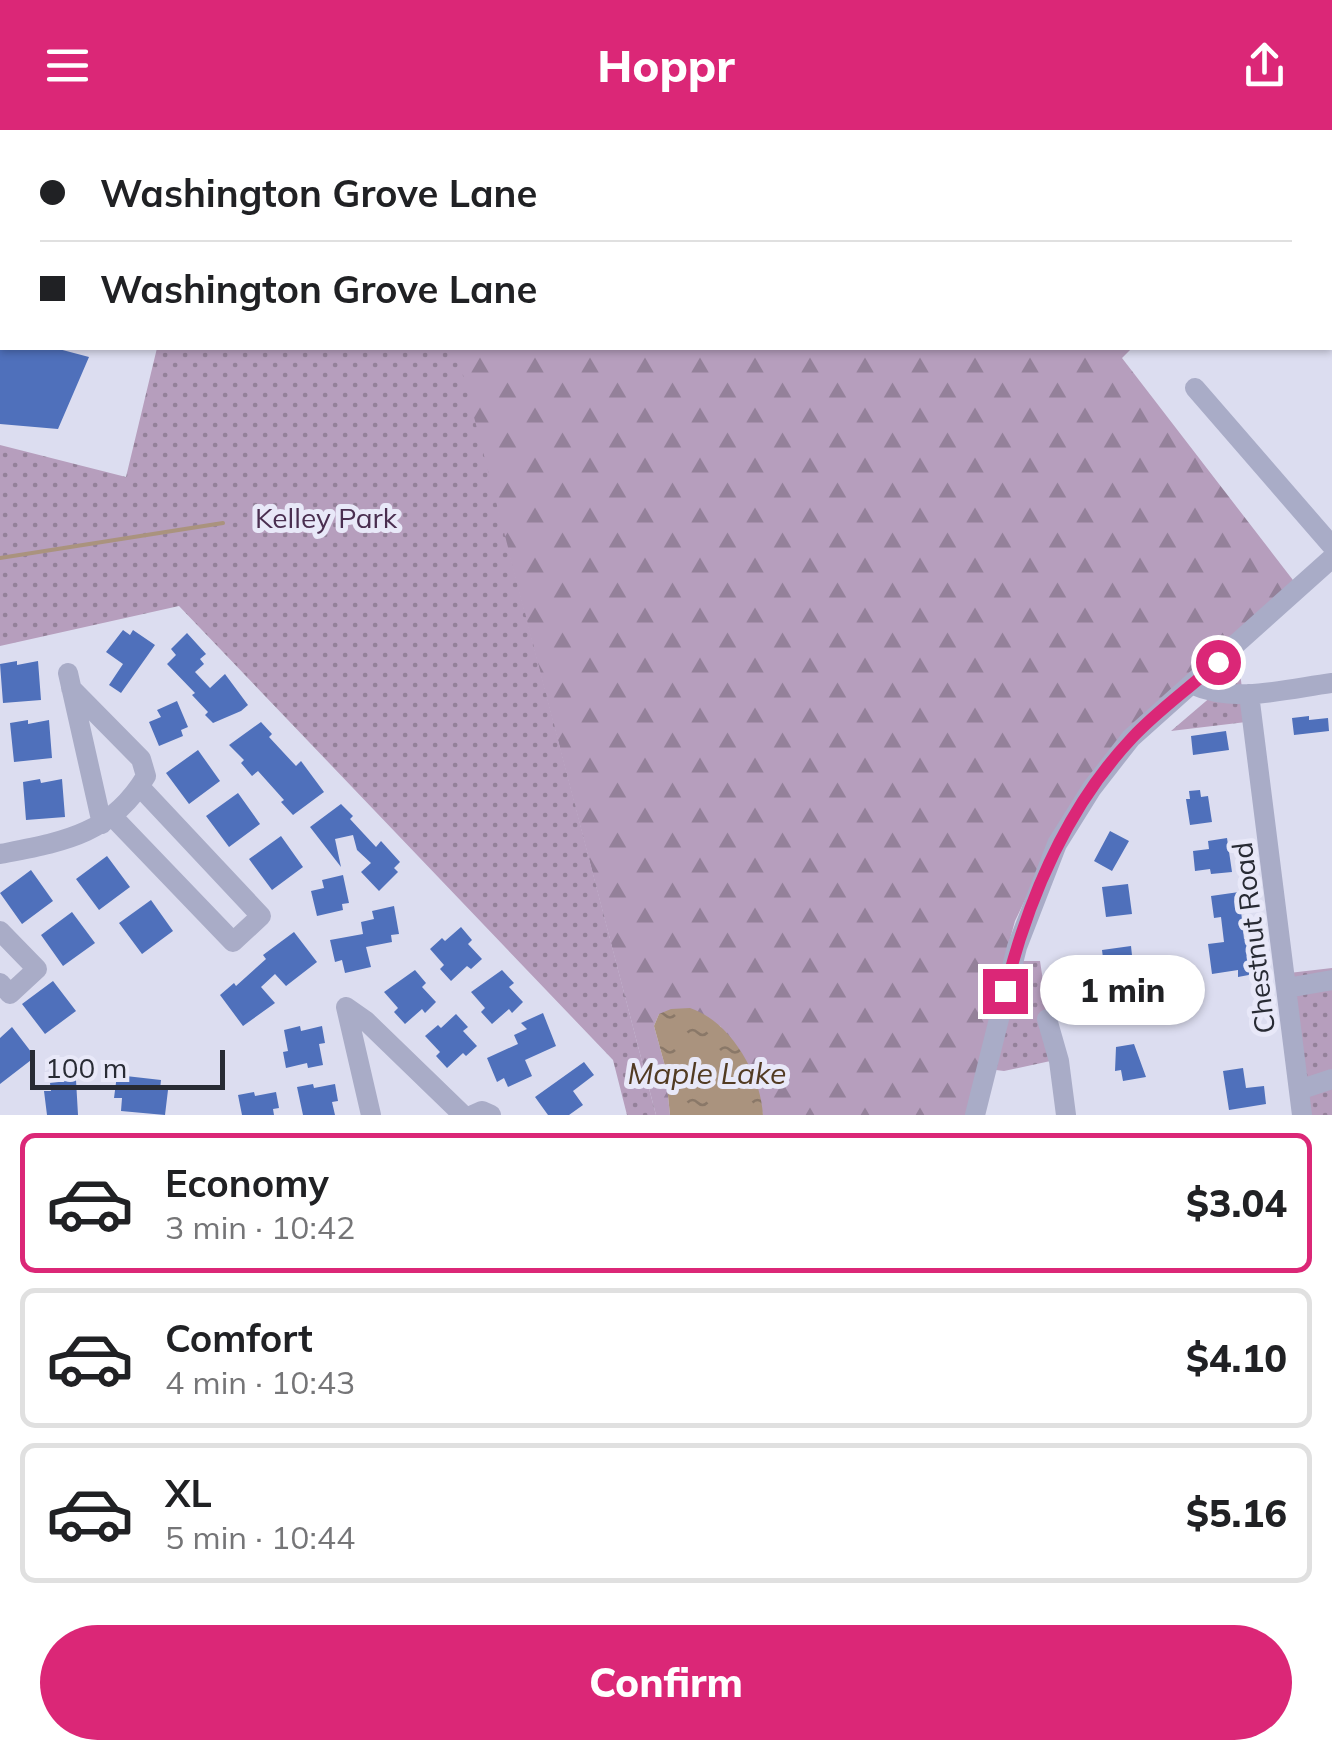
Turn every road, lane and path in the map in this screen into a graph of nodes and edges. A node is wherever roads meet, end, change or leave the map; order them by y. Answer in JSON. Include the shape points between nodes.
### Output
{"nodes":[{"id":1,"x":1195,"y":388,"type":"dead end"},
{"id":2,"x":1332,"y":546,"type":"edge"},
{"id":3,"x":1332,"y":558,"type":"edge"},
{"id":4,"x":1332,"y":683,"type":"edge"},
{"id":5,"x":1193,"y":685,"type":"junction"},
{"id":6,"x":1249,"y":694,"type":"junction"},
{"id":7,"x":140,"y":787,"type":"junction"},
{"id":8,"x":107,"y":819,"type":"junction"},
{"id":9,"x":0,"y":854,"type":"edge"},
{"id":10,"x":0,"y":931,"type":"edge"},
{"id":11,"x":1332,"y":980,"type":"edge"},
{"id":12,"x":0,"y":984,"type":"edge"},
{"id":13,"x":1287,"y":988,"type":"junction"},
{"id":14,"x":1047,"y":1020,"type":"dead end"},
{"id":15,"x":1332,"y":1079,"type":"edge"},
{"id":16,"x":1299,"y":1090,"type":"junction"},
{"id":17,"x":476,"y":1114,"type":"edge"},
{"id":18,"x":371,"y":1115,"type":"edge"},
{"id":19,"x":975,"y":1115,"type":"edge"},
{"id":20,"x":1066,"y":1115,"type":"edge"},
{"id":21,"x":1302,"y":1115,"type":"edge"}],
"edges":[{"from":1,"to":2,"type":"street"},
{"from":3,"to":5,"type":"street"},
{"from":4,"to":6,"type":"street"},
{"from":5,"to":6,"type":"street","via":[[1214,695]]},
{"from":5,"to":19,"type":"street","via":[[1132,738],[1057,844],[1016,947]]},
{"from":6,"to":13,"type":"street","name":"Chestnut Road"},
{"from":7,"to":8,"type":"street"},
{"from":7,"to":8,"type":"street","via":[[146,776],[140,759],[70,680]]},
{"from":7,"to":8,"type":"street","via":[[262,916],[233,942]]},
{"from":8,"to":9,"type":"street","via":[[66,842]]},
{"from":10,"to":12,"type":"street","via":[[36,969],[10,994]]},
{"from":11,"to":13,"type":"street"},
{"from":13,"to":16,"type":"street","name":"Chestnut Road"},
{"from":14,"to":20,"type":"street"},
{"from":15,"to":16,"type":"street"},
{"from":16,"to":21,"type":"street","name":"Chestnut Road"},
{"from":17,"to":18,"type":"street","via":[[346,1007]]}]}
